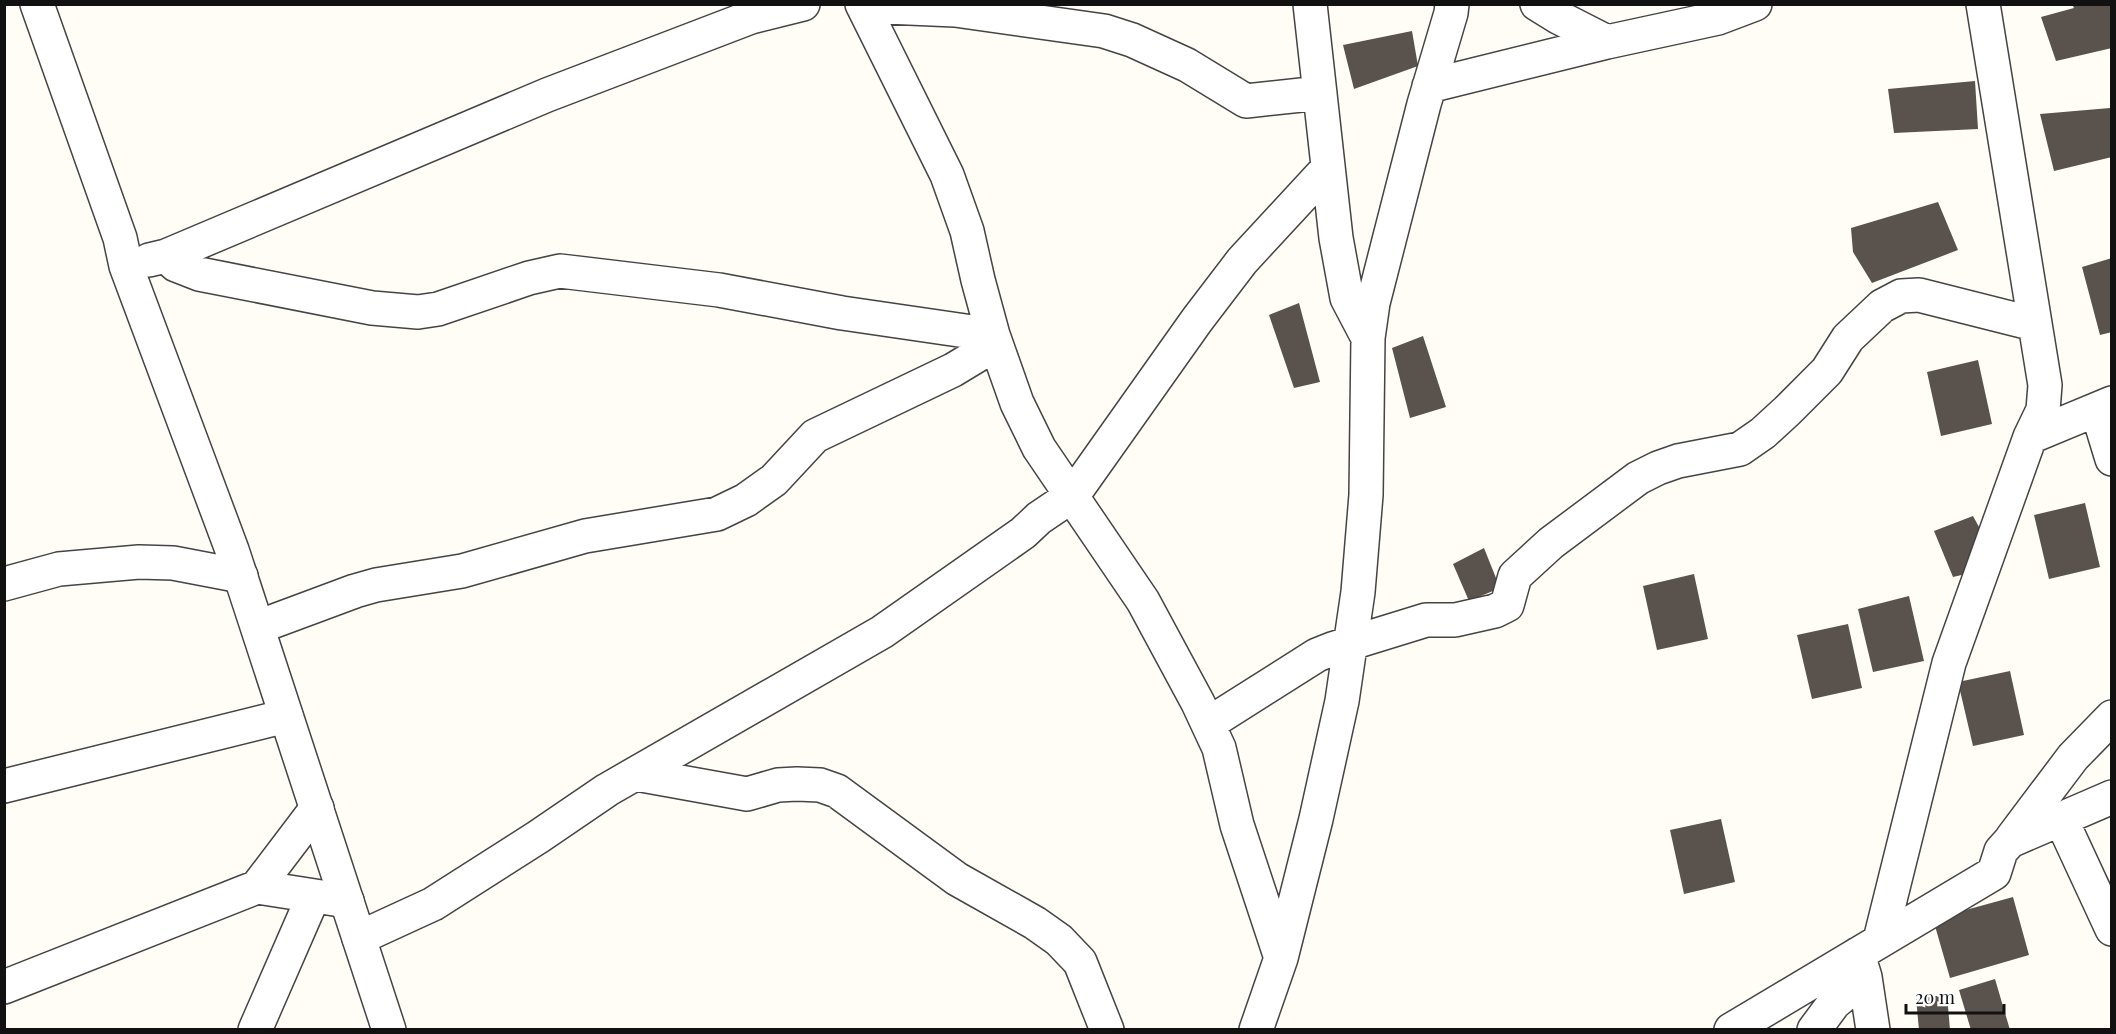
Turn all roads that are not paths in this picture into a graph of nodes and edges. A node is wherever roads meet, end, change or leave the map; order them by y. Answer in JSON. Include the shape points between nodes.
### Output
{"nodes":[{"id":1,"x":37,"y":4,"type":"edge"},
{"id":2,"x":803,"y":4,"type":"edge"},
{"id":3,"x":1310,"y":4,"type":"edge"},
{"id":4,"x":1452,"y":4,"type":"edge"},
{"id":5,"x":1537,"y":4,"type":"edge"},
{"id":6,"x":1755,"y":4,"type":"edge"},
{"id":7,"x":1983,"y":4,"type":"edge"},
{"id":8,"x":862,"y":5,"type":"edge"},
{"id":9,"x":962,"y":7,"type":"edge"},
{"id":10,"x":1607,"y":42,"type":"junction"},
{"id":11,"x":1430,"y":86,"type":"junction"},
{"id":12,"x":1320,"y":93,"type":"junction"},
{"id":13,"x":1328,"y":168,"type":"junction"},
{"id":14,"x":166,"y":256,"type":"junction"},
{"id":15,"x":126,"y":266,"type":"junction"},
{"id":16,"x":2034,"y":324,"type":"junction"},
{"id":17,"x":1368,"y":338,"type":"junction"},
{"id":18,"x":995,"y":340,"type":"junction"},
{"id":19,"x":2104,"y":406,"type":"edge"},
{"id":20,"x":2030,"y":437,"type":"junction"},
{"id":21,"x":2112,"y":459,"type":"edge"},
{"id":22,"x":1073,"y":495,"type":"junction"},
{"id":23,"x":241,"y":576,"type":"junction"},
{"id":24,"x":4,"y":584,"type":"edge"},
{"id":25,"x":258,"y":627,"type":"junction"},
{"id":26,"x":1351,"y":643,"type":"junction"},
{"id":27,"x":286,"y":716,"type":"junction"},
{"id":28,"x":2112,"y":717,"type":"edge"},
{"id":29,"x":1208,"y":724,"type":"junction"},
{"id":30,"x":636,"y":774,"type":"junction"},
{"id":31,"x":4,"y":786,"type":"edge"},
{"id":32,"x":2112,"y":797,"type":"edge"},
{"id":33,"x":317,"y":808,"type":"junction"},
{"id":34,"x":2061,"y":819,"type":"junction"},
{"id":35,"x":2010,"y":841,"type":"junction"},
{"id":36,"x":257,"y":887,"type":"junction"},
{"id":37,"x":313,"y":897,"type":"junction"},
{"id":38,"x":347,"y":901,"type":"junction"},
{"id":39,"x":2112,"y":929,"type":"edge"},
{"id":40,"x":359,"y":938,"type":"junction"},
{"id":41,"x":1867,"y":957,"type":"junction"},
{"id":42,"x":1281,"y":958,"type":"junction"},
{"id":43,"x":4,"y":987,"type":"edge"},
{"id":44,"x":255,"y":1029,"type":"edge"},
{"id":45,"x":389,"y":1029,"type":"edge"},
{"id":46,"x":1107,"y":1029,"type":"edge"},
{"id":47,"x":1256,"y":1029,"type":"edge"},
{"id":48,"x":1731,"y":1029,"type":"edge"},
{"id":49,"x":1814,"y":1029,"type":"edge"},
{"id":50,"x":1873,"y":1029,"type":"edge"}],
"edges":[{"from":1,"to":15,"type":"street","via":[[120,238]]},
{"from":2,"to":14,"type":"street","via":[[750,17],[547,95]]},
{"from":3,"to":12,"type":"street"},
{"from":4,"to":11,"type":"street"},
{"from":5,"to":10,"type":"street"},
{"from":6,"to":10,"type":"street","via":[[1718,18]]},
{"from":7,"to":16,"type":"street"},
{"from":8,"to":9,"type":"street"},
{"from":8,"to":18,"type":"street","via":[[947,175],[967,231]]},
{"from":9,"to":12,"type":"street","via":[[1132,39],[1187,65],[1246,101]]},
{"from":10,"to":11,"type":"street"},
{"from":11,"to":17,"type":"street","via":[[1378,276]]},
{"from":12,"to":13,"type":"street"},
{"from":13,"to":17,"type":"street","via":[[1347,298]]},
{"from":13,"to":22,"type":"street","via":[[1242,261]]},
{"from":14,"to":15,"type":"street"},
{"from":14,"to":18,"type":"street","via":[[176,265],[199,274],[372,308],[418,312],[438,309],[560,271],[719,290]]},
{"from":15,"to":23,"type":"street"},
{"from":16,"to":20,"type":"street","via":[[2045,385],[2043,410]]},
{"from":16,"to":26,"type":"street","via":[[1919,295],[1901,296],[1882,306],[1848,338],[1827,371],[1763,434],[1740,449],[1678,461],[1638,478],[1551,543],[1515,576],[1507,605],[1455,620],[1426,620]]},
{"from":17,"to":26,"type":"street","via":[[1366,495]]},
{"from":18,"to":22,"type":"street","via":[[1034,439]]},
{"from":18,"to":25,"type":"street","via":[[953,370],[815,436],[774,480],[717,514],[585,536],[462,571],[376,585]]},
{"from":19,"to":20,"type":"street"},
{"from":19,"to":21,"type":"street"},
{"from":20,"to":41,"type":"street","via":[[1949,663]]},
{"from":22,"to":29,"type":"street","via":[[1143,601]]},
{"from":22,"to":30,"type":"street","via":[[882,632]]},
{"from":23,"to":24,"type":"street","via":[[173,563],[139,562],[59,569]]},
{"from":23,"to":25,"type":"street"},
{"from":25,"to":27,"type":"street"},
{"from":26,"to":29,"type":"street","via":[[1317,655]]},
{"from":26,"to":42,"type":"street","via":[[1319,808]]},
{"from":27,"to":31,"type":"street"},
{"from":27,"to":33,"type":"street"},
{"from":28,"to":35,"type":"street","via":[[2073,757]]},
{"from":29,"to":42,"type":"street","via":[[1219,748],[1237,825]]},
{"from":30,"to":40,"type":"street","via":[[433,904]]},
{"from":30,"to":46,"type":"street","via":[[747,794],[797,784],[837,791],[957,879],[1059,940],[1080,962]]},
{"from":32,"to":34,"type":"street"},
{"from":33,"to":36,"type":"street"},
{"from":33,"to":38,"type":"street"},
{"from":34,"to":35,"type":"street"},
{"from":34,"to":39,"type":"street"},
{"from":35,"to":41,"type":"street","via":[[2001,851],[1994,873]]},
{"from":36,"to":37,"type":"street"},
{"from":36,"to":43,"type":"street"},
{"from":37,"to":38,"type":"street"},
{"from":37,"to":44,"type":"street"},
{"from":38,"to":40,"type":"street"},
{"from":40,"to":45,"type":"street"},
{"from":41,"to":48,"type":"street"},
{"from":41,"to":49,"type":"street"},
{"from":41,"to":50,"type":"street"},
{"from":42,"to":47,"type":"street"}]}
